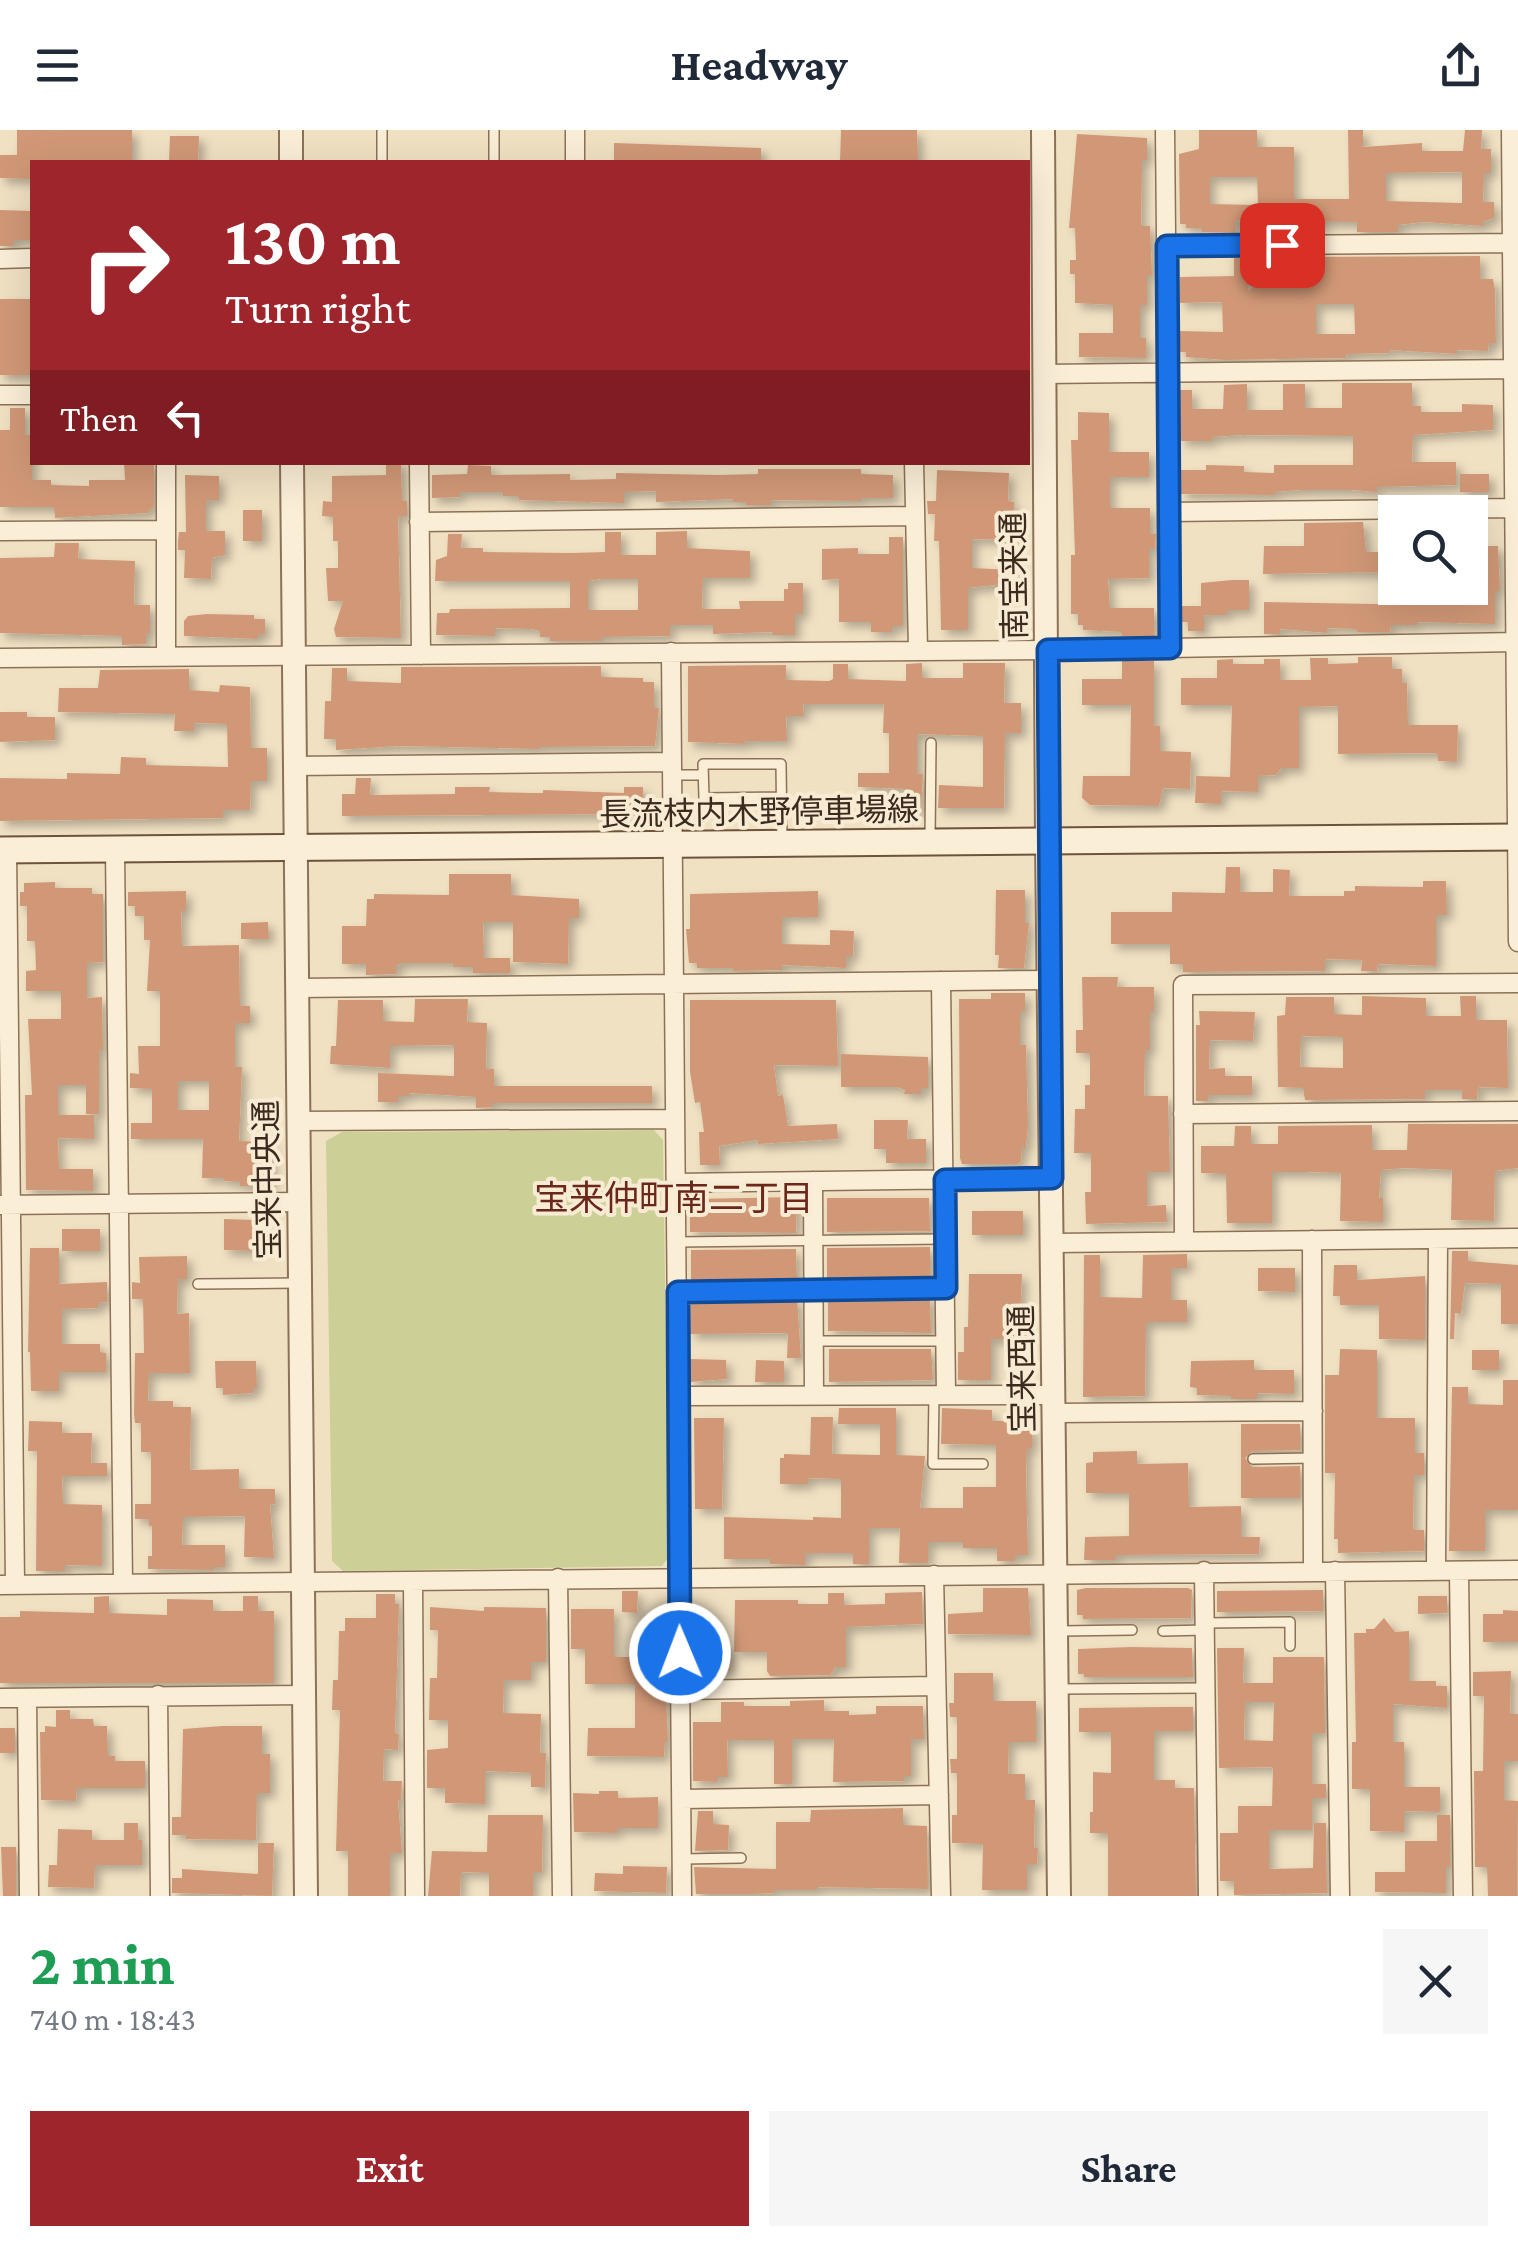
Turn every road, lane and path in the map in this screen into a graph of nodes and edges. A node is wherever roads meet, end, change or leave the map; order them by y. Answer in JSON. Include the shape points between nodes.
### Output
{"nodes":[{"id":1,"x":290,"y":130,"type":"edge"},
{"id":2,"x":382,"y":130,"type":"edge"},
{"id":3,"x":494,"y":130,"type":"edge"},
{"id":4,"x":575,"y":130,"type":"edge"},
{"id":5,"x":1044,"y":130,"type":"edge"},
{"id":6,"x":1165,"y":130,"type":"edge"},
{"id":7,"x":1510,"y":130,"type":"edge"},
{"id":8,"x":290,"y":160,"type":"edge"},
{"id":9,"x":382,"y":160,"type":"edge"},
{"id":10,"x":494,"y":160,"type":"edge"},
{"id":11,"x":575,"y":160,"type":"edge"},
{"id":12,"x":1516,"y":244,"type":"edge"},
{"id":13,"x":1167,"y":246,"type":"junction"},
{"id":14,"x":1036,"y":247,"type":"edge"},
{"id":15,"x":0,"y":258,"type":"edge"},
{"id":16,"x":30,"y":258,"type":"edge"},
{"id":17,"x":1036,"y":316,"type":"edge"},
{"id":18,"x":1516,"y":369,"type":"edge"},
{"id":19,"x":1166,"y":373,"type":"junction"},
{"id":20,"x":1044,"y":374,"type":"junction"},
{"id":21,"x":30,"y":394,"type":"edge"},
{"id":22,"x":0,"y":395,"type":"edge"},
{"id":23,"x":166,"y":465,"type":"edge"},
{"id":24,"x":292,"y":465,"type":"edge"},
{"id":25,"x":418,"y":465,"type":"edge"},
{"id":26,"x":914,"y":465,"type":"edge"},
{"id":27,"x":1517,"y":508,"type":"edge"},
{"id":28,"x":1170,"y":512,"type":"junction"},
{"id":29,"x":914,"y":516,"type":"junction"},
{"id":30,"x":419,"y":522,"type":"junction"},
{"id":31,"x":166,"y":530,"type":"junction"},
{"id":32,"x":0,"y":531,"type":"edge"},
{"id":33,"x":1518,"y":642,"type":"edge"},
{"id":34,"x":1170,"y":648,"type":"junction"},
{"id":35,"x":918,"y":649,"type":"junction"},
{"id":36,"x":1048,"y":650,"type":"junction"},
{"id":37,"x":671,"y":652,"type":"junction"},
{"id":38,"x":421,"y":654,"type":"junction"},
{"id":39,"x":166,"y":656,"type":"junction"},
{"id":40,"x":294,"y":656,"type":"junction"},
{"id":41,"x":0,"y":658,"type":"edge"},
{"id":42,"x":930,"y":744,"type":"dead end"},
{"id":43,"x":294,"y":766,"type":"junction"},
{"id":44,"x":671,"y":769,"type":"junction"},
{"id":45,"x":704,"y":775,"type":"junction"},
{"id":46,"x":782,"y":797,"type":"junction"},
{"id":47,"x":1517,"y":837,"type":"edge"},
{"id":48,"x":930,"y":842,"type":"junction"},
{"id":49,"x":1047,"y":842,"type":"junction"},
{"id":50,"x":782,"y":844,"type":"junction"},
{"id":51,"x":672,"y":845,"type":"junction"},
{"id":52,"x":295,"y":849,"type":"junction"},
{"id":53,"x":4,"y":850,"type":"edge"},
{"id":54,"x":116,"y":850,"type":"junction"},
{"id":55,"x":1518,"y":942,"type":"edge"},
{"id":56,"x":1050,"y":980,"type":"junction"},
{"id":57,"x":941,"y":981,"type":"junction"},
{"id":58,"x":1518,"y":983,"type":"edge"},
{"id":59,"x":674,"y":984,"type":"junction"},
{"id":60,"x":297,"y":988,"type":"junction"},
{"id":61,"x":1518,"y":1111,"type":"edge"},
{"id":62,"x":1183,"y":1114,"type":"junction"},
{"id":63,"x":674,"y":1119,"type":"junction"},
{"id":64,"x":299,"y":1121,"type":"junction"},
{"id":65,"x":1052,"y":1178,"type":"junction"},
{"id":66,"x":945,"y":1180,"type":"junction"},
{"id":67,"x":812,"y":1181,"type":"junction"},
{"id":68,"x":677,"y":1183,"type":"junction"},
{"id":69,"x":118,"y":1202,"type":"junction"},
{"id":70,"x":300,"y":1202,"type":"junction"},
{"id":71,"x":6,"y":1204,"type":"edge"},
{"id":72,"x":1518,"y":1238,"type":"edge"},
{"id":73,"x":945,"y":1239,"type":"junction"},
{"id":74,"x":1438,"y":1239,"type":"junction"},
{"id":75,"x":813,"y":1240,"type":"junction"},
{"id":76,"x":1312,"y":1240,"type":"junction"},
{"id":77,"x":677,"y":1242,"type":"junction"},
{"id":78,"x":1184,"y":1242,"type":"junction"},
{"id":79,"x":1052,"y":1243,"type":"junction"},
{"id":80,"x":300,"y":1283,"type":"junction"},
{"id":81,"x":198,"y":1284,"type":"dead end"},
{"id":82,"x":946,"y":1288,"type":"junction"},
{"id":83,"x":813,"y":1291,"type":"junction"},
{"id":84,"x":678,"y":1292,"type":"junction"},
{"id":85,"x":814,"y":1341,"type":"junction"},
{"id":86,"x":946,"y":1341,"type":"junction"},
{"id":87,"x":940,"y":1395,"type":"junction"},
{"id":88,"x":678,"y":1396,"type":"junction"},
{"id":89,"x":814,"y":1396,"type":"junction"},
{"id":90,"x":1055,"y":1404,"type":"junction"},
{"id":91,"x":1313,"y":1411,"type":"junction"},
{"id":92,"x":1313,"y":1458,"type":"junction"},
{"id":93,"x":1253,"y":1459,"type":"dead end"},
{"id":94,"x":983,"y":1464,"type":"dead end"},
{"id":95,"x":1436,"y":1570,"type":"junction"},
{"id":96,"x":1459,"y":1570,"type":"junction"},
{"id":97,"x":1518,"y":1570,"type":"edge"},
{"id":98,"x":1204,"y":1571,"type":"junction"},
{"id":99,"x":1314,"y":1571,"type":"junction"},
{"id":100,"x":1336,"y":1571,"type":"junction"},
{"id":101,"x":1056,"y":1574,"type":"junction"},
{"id":102,"x":934,"y":1575,"type":"junction"},
{"id":103,"x":678,"y":1577,"type":"junction"},
{"id":104,"x":558,"y":1578,"type":"junction"},
{"id":105,"x":304,"y":1581,"type":"junction"},
{"id":106,"x":413,"y":1581,"type":"junction"},
{"id":107,"x":123,"y":1584,"type":"junction"},
{"id":108,"x":7,"y":1585,"type":"edge"},
{"id":109,"x":1205,"y":1626,"type":"junction"},
{"id":110,"x":1132,"y":1630,"type":"dead end"},
{"id":111,"x":1057,"y":1631,"type":"junction"},
{"id":112,"x":1163,"y":1631,"type":"dead end"},
{"id":113,"x":1290,"y":1646,"type":"dead end"},
{"id":114,"x":936,"y":1686,"type":"junction"},
{"id":115,"x":1206,"y":1688,"type":"junction"},
{"id":116,"x":1058,"y":1689,"type":"junction"},
{"id":117,"x":681,"y":1690,"type":"junction"},
{"id":118,"x":304,"y":1694,"type":"junction"},
{"id":119,"x":158,"y":1696,"type":"junction"},
{"id":120,"x":0,"y":1698,"type":"edge"},
{"id":121,"x":27,"y":1698,"type":"junction"},
{"id":122,"x":939,"y":1795,"type":"junction"},
{"id":123,"x":682,"y":1799,"type":"junction"},
{"id":124,"x":741,"y":1858,"type":"dead end"},
{"id":125,"x":682,"y":1859,"type":"junction"},
{"id":126,"x":29,"y":1896,"type":"edge"},
{"id":127,"x":160,"y":1896,"type":"edge"},
{"id":128,"x":306,"y":1896,"type":"edge"},
{"id":129,"x":415,"y":1896,"type":"edge"},
{"id":130,"x":562,"y":1896,"type":"edge"},
{"id":131,"x":682,"y":1896,"type":"edge"},
{"id":132,"x":941,"y":1896,"type":"edge"},
{"id":133,"x":1060,"y":1896,"type":"edge"},
{"id":134,"x":1208,"y":1896,"type":"edge"},
{"id":135,"x":1340,"y":1896,"type":"edge"},
{"id":136,"x":1463,"y":1896,"type":"edge"}],
"edges":[{"from":1,"to":8,"type":"street"},
{"from":2,"to":9,"type":"lane"},
{"from":3,"to":10,"type":"lane"},
{"from":4,"to":11,"type":"street"},
{"from":5,"to":14,"type":"street","name":"南宝来通"},
{"from":6,"to":13,"type":"street"},
{"from":7,"to":12,"type":"street"},
{"from":12,"to":13,"type":"street"},
{"from":12,"to":18,"type":"street"},
{"from":13,"to":19,"type":"street"},
{"from":14,"to":17,"type":"street","name":"南宝来通"},
{"from":15,"to":16,"type":"street"},
{"from":17,"to":20,"type":"street","name":"南宝来通"},
{"from":18,"to":19,"type":"street"},
{"from":18,"to":27,"type":"street"},
{"from":19,"to":20,"type":"street"},
{"from":19,"to":28,"type":"street"},
{"from":20,"to":36,"type":"street","name":"南宝来通"},
{"from":21,"to":22,"type":"street"},
{"from":23,"to":31,"type":"street"},
{"from":24,"to":40,"type":"street","name":"宝来中央通"},
{"from":25,"to":30,"type":"street"},
{"from":26,"to":29,"type":"street"},
{"from":27,"to":28,"type":"street"},
{"from":27,"to":33,"type":"street"},
{"from":28,"to":34,"type":"street"},
{"from":29,"to":30,"type":"street"},
{"from":29,"to":35,"type":"street"},
{"from":30,"to":38,"type":"street"},
{"from":31,"to":32,"type":"street"},
{"from":31,"to":39,"type":"street"},
{"from":33,"to":34,"type":"street"},
{"from":33,"to":47,"type":"street"},
{"from":34,"to":36,"type":"street"},
{"from":35,"to":36,"type":"street"},
{"from":35,"to":37,"type":"street"},
{"from":36,"to":49,"type":"street","name":"南宝来通"},
{"from":37,"to":38,"type":"street"},
{"from":37,"to":44,"type":"street"},
{"from":38,"to":40,"type":"street"},
{"from":39,"to":40,"type":"street"},
{"from":39,"to":41,"type":"street"},
{"from":40,"to":43,"type":"street","name":"宝来中央通"},
{"from":42,"to":48,"type":"lane"},
{"from":43,"to":44,"type":"street"},
{"from":43,"to":52,"type":"street","name":"宝来中央通"},
{"from":44,"to":45,"type":"lane"},
{"from":44,"to":51,"type":"street"},
{"from":45,"to":46,"type":"lane","via":[[704,798]]},
{"from":45,"to":46,"type":"lane","via":[[703,764],[781,764]]},
{"from":46,"to":50,"type":"lane"},
{"from":47,"to":49,"type":"main road","name":"長流枝内木野停車場線"},
{"from":47,"to":55,"type":"street"},
{"from":48,"to":49,"type":"main road","name":"長流枝内木野停車場線"},
{"from":48,"to":50,"type":"main road","name":"長流枝内木野停車場線"},
{"from":49,"to":56,"type":"street","name":"宝来西通"},
{"from":50,"to":51,"type":"main road","name":"長流枝内木野停車場線"},
{"from":51,"to":52,"type":"main road","name":"長流枝内木野停車場線"},
{"from":51,"to":59,"type":"street"},
{"from":52,"to":54,"type":"main road","name":"長流枝内木野停車場線"},
{"from":52,"to":60,"type":"street","name":"宝来中央通"},
{"from":53,"to":54,"type":"main road","name":"長流枝内木野停車場線"},
{"from":53,"to":71,"type":"street"},
{"from":54,"to":69,"type":"street"},
{"from":56,"to":57,"type":"street"},
{"from":56,"to":65,"type":"street","name":"宝来西通"},
{"from":57,"to":59,"type":"street"},
{"from":57,"to":66,"type":"street"},
{"from":58,"to":62,"type":"street","via":[[1183,985]]},
{"from":59,"to":60,"type":"street"},
{"from":59,"to":63,"type":"street"},
{"from":60,"to":64,"type":"street","name":"宝来中央通"},
{"from":61,"to":62,"type":"street"},
{"from":62,"to":78,"type":"street"},
{"from":63,"to":64,"type":"street"},
{"from":63,"to":68,"type":"street"},
{"from":64,"to":70,"type":"street","name":"宝来中央通"},
{"from":65,"to":66,"type":"street"},
{"from":65,"to":79,"type":"street","name":"宝来西通"},
{"from":66,"to":67,"type":"street"},
{"from":66,"to":73,"type":"street"},
{"from":67,"to":68,"type":"street"},
{"from":67,"to":75,"type":"street"},
{"from":68,"to":77,"type":"street"},
{"from":69,"to":70,"type":"street"},
{"from":69,"to":71,"type":"street"},
{"from":69,"to":107,"type":"street"},
{"from":70,"to":80,"type":"street","name":"宝来中央通"},
{"from":71,"to":108,"type":"street"},
{"from":72,"to":74,"type":"street"},
{"from":73,"to":75,"type":"lane"},
{"from":73,"to":82,"type":"street"},
{"from":74,"to":76,"type":"street"},
{"from":74,"to":95,"type":"street"},
{"from":75,"to":77,"type":"lane"},
{"from":75,"to":83,"type":"street"},
{"from":76,"to":78,"type":"street"},
{"from":76,"to":91,"type":"street"},
{"from":77,"to":84,"type":"street"},
{"from":78,"to":79,"type":"street"},
{"from":79,"to":90,"type":"street","name":"宝来西通"},
{"from":80,"to":81,"type":"lane"},
{"from":80,"to":105,"type":"street","name":"宝来中央通"},
{"from":82,"to":83,"type":"lane"},
{"from":82,"to":86,"type":"street"},
{"from":83,"to":84,"type":"lane"},
{"from":83,"to":85,"type":"street"},
{"from":84,"to":88,"type":"street"},
{"from":85,"to":86,"type":"lane"},
{"from":85,"to":89,"type":"street"},
{"from":86,"to":87,"type":"street"},
{"from":87,"to":89,"type":"street"},
{"from":87,"to":90,"type":"street"},
{"from":87,"to":94,"type":"lane","via":[[933,1464]]},
{"from":88,"to":89,"type":"street"},
{"from":88,"to":103,"type":"street"},
{"from":90,"to":91,"type":"street"},
{"from":90,"to":101,"type":"street","name":"宝来西通"},
{"from":91,"to":92,"type":"street"},
{"from":92,"to":93,"type":"lane"},
{"from":92,"to":99,"type":"street"},
{"from":95,"to":96,"type":"street"},
{"from":95,"to":100,"type":"street"},
{"from":96,"to":97,"type":"street"},
{"from":96,"to":136,"type":"street"},
{"from":98,"to":99,"type":"street"},
{"from":98,"to":101,"type":"street"},
{"from":98,"to":109,"type":"street"},
{"from":99,"to":100,"type":"street"},
{"from":100,"to":135,"type":"street"},
{"from":101,"to":102,"type":"street"},
{"from":101,"to":111,"type":"street","name":"宝来西通"},
{"from":102,"to":103,"type":"street"},
{"from":102,"to":114,"type":"street"},
{"from":103,"to":104,"type":"street"},
{"from":103,"to":117,"type":"street"},
{"from":104,"to":106,"type":"street"},
{"from":104,"to":130,"type":"street"},
{"from":105,"to":106,"type":"street"},
{"from":105,"to":107,"type":"street"},
{"from":105,"to":118,"type":"street","name":"宝来中央通"},
{"from":106,"to":129,"type":"street"},
{"from":107,"to":108,"type":"street"},
{"from":109,"to":112,"type":"lane"},
{"from":109,"to":113,"type":"lane","via":[[1290,1622]]},
{"from":109,"to":115,"type":"street"},
{"from":110,"to":111,"type":"lane"},
{"from":111,"to":116,"type":"street","name":"宝来西通"},
{"from":114,"to":117,"type":"street"},
{"from":114,"to":122,"type":"street"},
{"from":115,"to":116,"type":"lane"},
{"from":115,"to":134,"type":"street"},
{"from":116,"to":133,"type":"street","name":"宝来西通"},
{"from":117,"to":123,"type":"street"},
{"from":118,"to":119,"type":"street"},
{"from":118,"to":128,"type":"street","name":"宝来中央通"},
{"from":119,"to":121,"type":"street"},
{"from":119,"to":127,"type":"street"},
{"from":120,"to":121,"type":"street"},
{"from":121,"to":126,"type":"street"},
{"from":122,"to":123,"type":"street"},
{"from":122,"to":132,"type":"street"},
{"from":123,"to":125,"type":"street"},
{"from":124,"to":125,"type":"lane"},
{"from":125,"to":131,"type":"street"}]}
